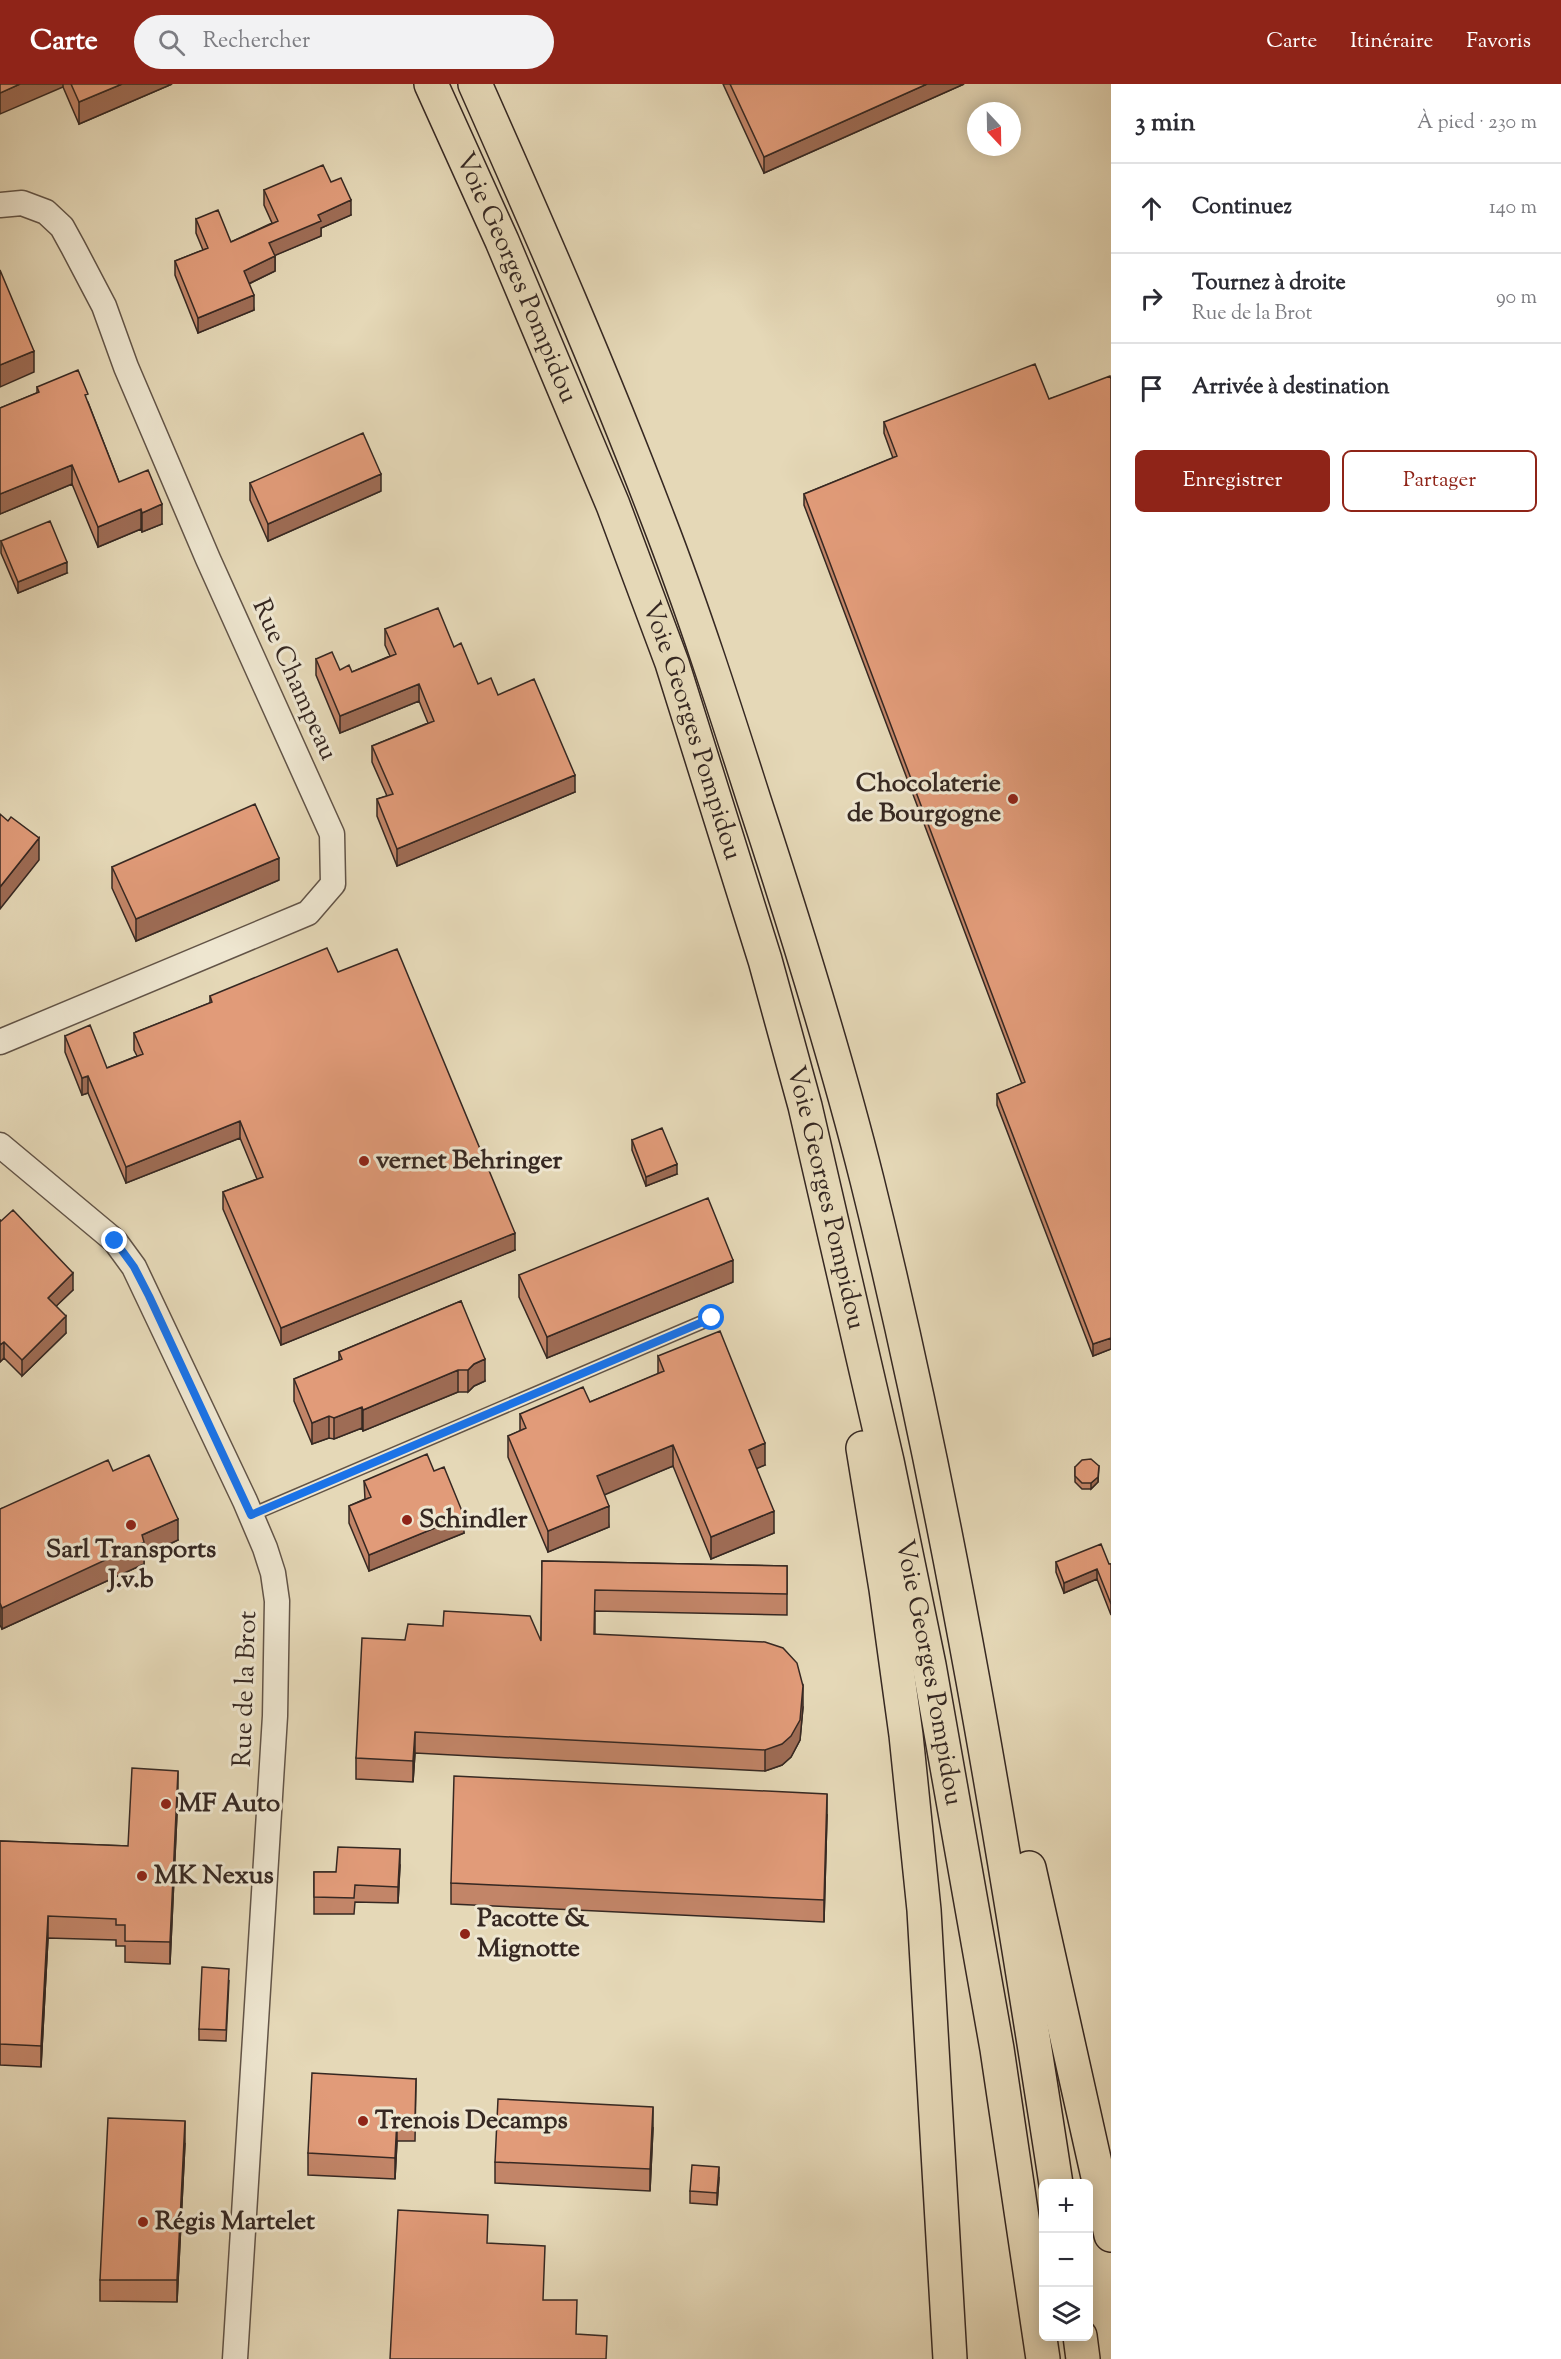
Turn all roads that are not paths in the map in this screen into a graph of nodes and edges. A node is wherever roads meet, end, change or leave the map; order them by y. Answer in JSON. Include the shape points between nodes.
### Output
{"nodes":[{"id":1,"x":431,"y":84,"type":"edge"},
{"id":2,"x":475,"y":84,"type":"edge"},
{"id":3,"x":498,"y":84,"type":"edge"},
{"id":4,"x":0,"y":205,"type":"edge"},
{"id":5,"x":579,"y":320,"type":"junction"},
{"id":6,"x":0,"y":1042,"type":"edge"},
{"id":7,"x":0,"y":1145,"type":"edge"},
{"id":8,"x":841,"y":1258,"type":"junction"},
{"id":9,"x":712,"y":1318,"type":"dead end"},
{"id":10,"x":251,"y":1515,"type":"junction"},
{"id":11,"x":951,"y":1561,"type":"junction"},
{"id":12,"x":1055,"y":2179,"type":"edge"},
{"id":13,"x":1111,"y":2235,"type":"edge"},
{"id":14,"x":1081,"y":2341,"type":"edge"},
{"id":15,"x":235,"y":2359,"type":"edge"},
{"id":16,"x":950,"y":2359,"type":"edge"},
{"id":17,"x":1043,"y":2359,"type":"edge"},
{"id":18,"x":1083,"y":2359,"type":"edge"}],
"edges":[{"from":1,"to":8,"type":"highway","name":"Voie Georges Pompidou","via":[[613,505],[672,663],[765,960]]},
{"from":2,"to":5,"type":"highway","name":"Voie Georges Pompidou"},
{"from":3,"to":5,"type":"highway"},
{"from":4,"to":6,"type":"street","name":"Rue Champeau","via":[[22,203],[46,213],[62,227],[104,306],[204,548],[332,834],[333,884],[308,913]]},
{"from":5,"to":11,"type":"highway","name":"Voie Georges Pompidou","via":[[660,522],[712,669],[824,1025],[866,1178]]},
{"from":7,"to":10,"type":"street","name":"Rue de la Brot","via":[[115,1241],[134,1267]]},
{"from":8,"to":16,"type":"highway","via":[[842,1334],[886,1589],[924,1910]]},
{"from":8,"to":17,"type":"highway","name":"Voie Georges Pompidou","via":[[931,1676],[997,2049]]},
{"from":9,"to":10,"type":"lane"},
{"from":10,"to":15,"type":"street","name":"Rue de la Brot","via":[[273,1573],[278,1601],[276,1716]]},
{"from":11,"to":12,"type":"highway","name":"Voie Georges Pompidou","via":[[1015,1915]]},
{"from":11,"to":13,"type":"highway","via":[[990,1686]]},
{"from":14,"to":18,"type":"highway"}]}
